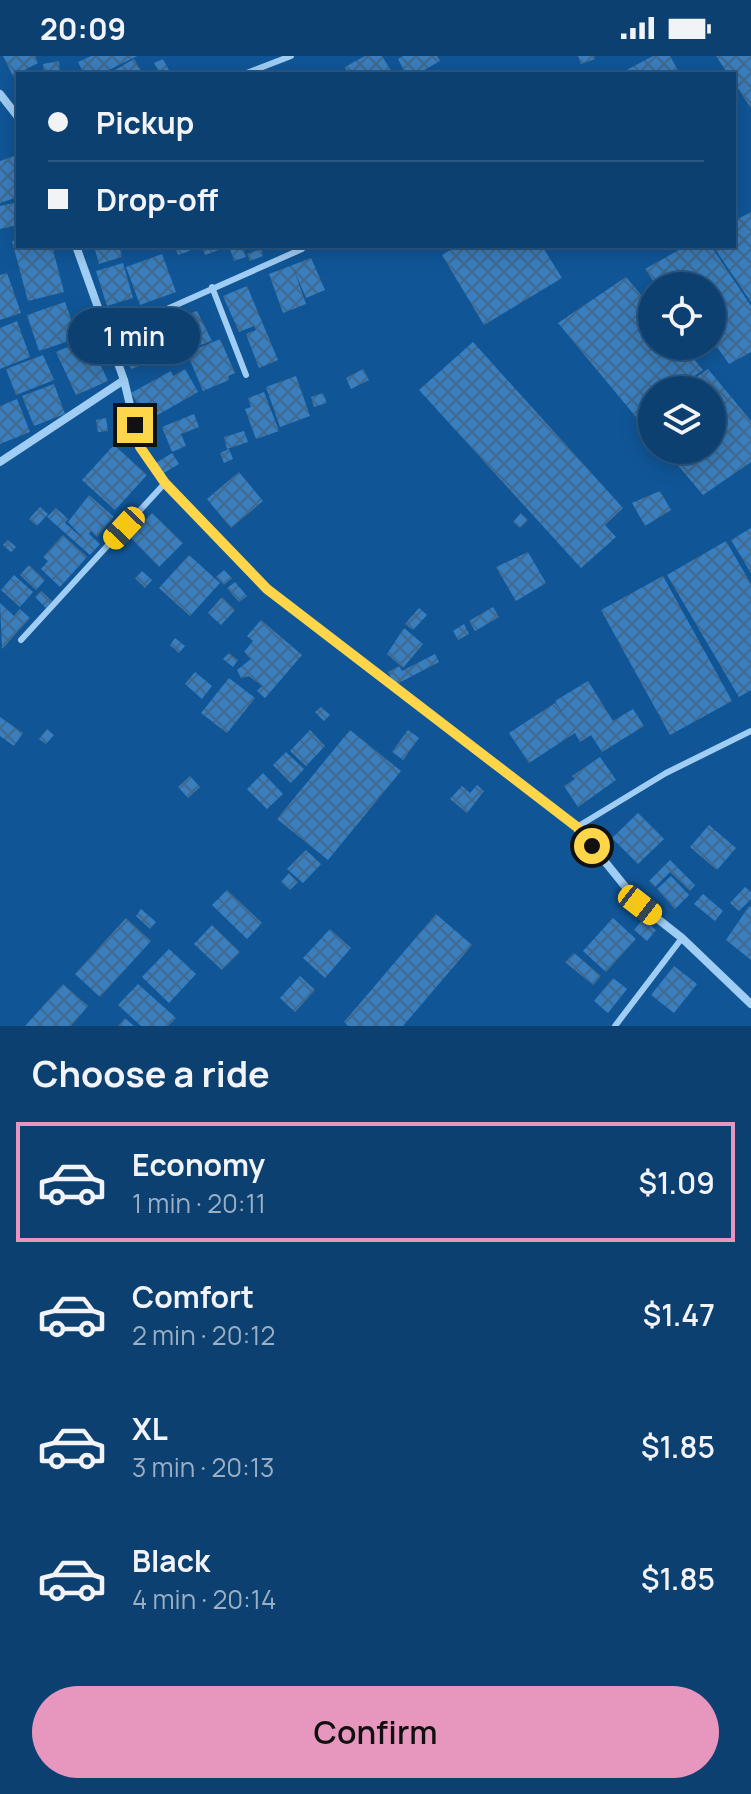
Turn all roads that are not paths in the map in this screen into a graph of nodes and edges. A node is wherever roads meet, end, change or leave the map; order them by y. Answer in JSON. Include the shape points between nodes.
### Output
{"nodes":[{"id":1,"x":291,"y":56,"type":"edge"},
{"id":2,"x":249,"y":72,"type":"edge"},
{"id":3,"x":0,"y":94,"type":"edge"},
{"id":4,"x":16,"y":114,"type":"edge"},
{"id":5,"x":77,"y":248,"type":"edge"},
{"id":6,"x":302,"y":249,"type":"dead end"},
{"id":7,"x":212,"y":287,"type":"junction"},
{"id":8,"x":115,"y":357,"type":"junction"},
{"id":9,"x":246,"y":375,"type":"dead end"},
{"id":10,"x":124,"y":380,"type":"junction"},
{"id":11,"x":0,"y":462,"type":"edge"},
{"id":12,"x":165,"y":483,"type":"junction"},
{"id":13,"x":21,"y":640,"type":"dead end"},
{"id":14,"x":751,"y":731,"type":"edge"},
{"id":15,"x":577,"y":827,"type":"junction"},
{"id":16,"x":682,"y":938,"type":"junction"},
{"id":17,"x":751,"y":1004,"type":"edge"},
{"id":18,"x":615,"y":1026,"type":"edge"}],
"edges":[{"from":1,"to":2,"type":"lane"},
{"from":3,"to":4,"type":"street"},
{"from":5,"to":8,"type":"street"},
{"from":6,"to":7,"type":"lane"},
{"from":7,"to":8,"type":"lane","via":[[158,313],[148,340]]},
{"from":7,"to":9,"type":"lane"},
{"from":8,"to":10,"type":"street"},
{"from":10,"to":11,"type":"street"},
{"from":10,"to":12,"type":"street","via":[[140,447]]},
{"from":12,"to":13,"type":"lane"},
{"from":12,"to":15,"type":"street","via":[[267,589]]},
{"from":14,"to":15,"type":"lane","via":[[666,773]]},
{"from":15,"to":16,"type":"street","via":[[640,905]]},
{"from":16,"to":17,"type":"street"},
{"from":16,"to":18,"type":"lane"}]}
